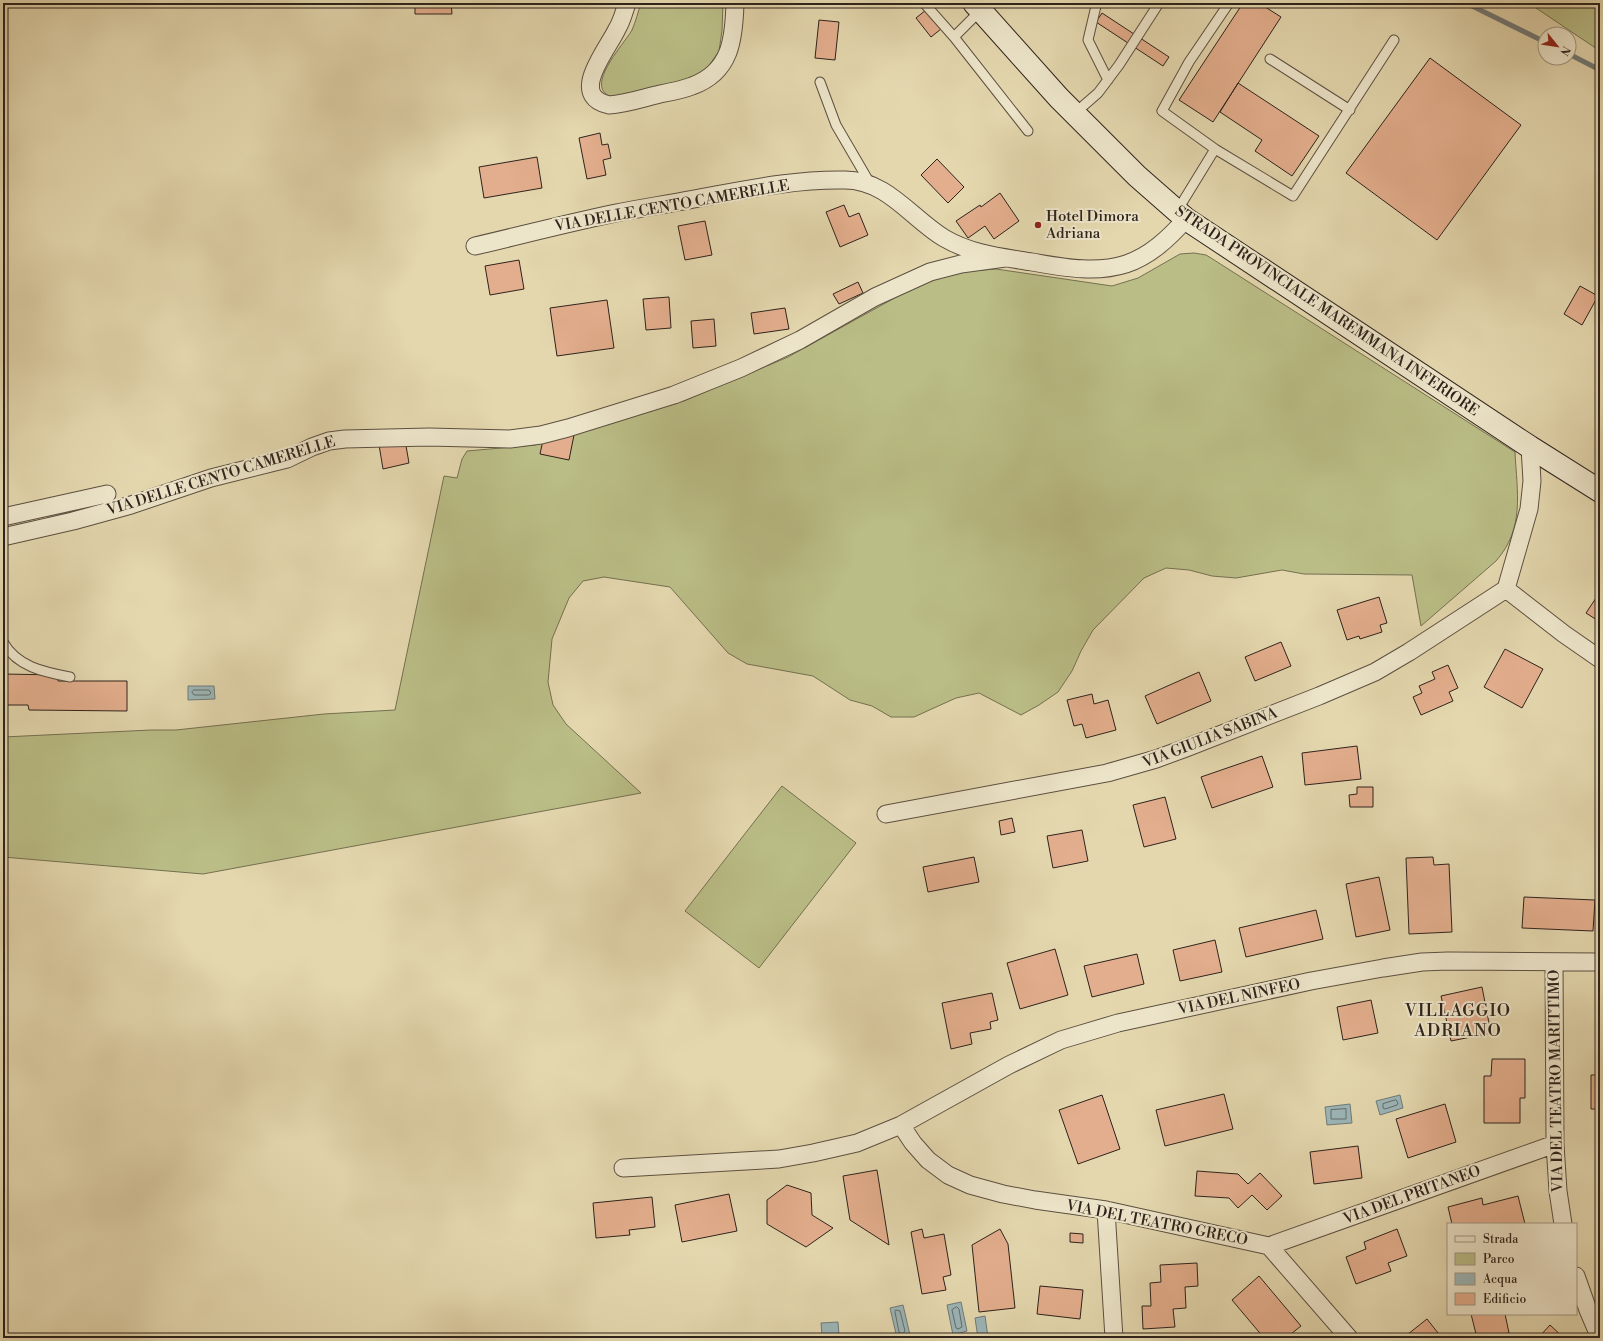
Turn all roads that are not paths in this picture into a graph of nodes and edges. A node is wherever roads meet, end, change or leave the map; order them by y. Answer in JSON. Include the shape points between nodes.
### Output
{"nodes":[{"id":1,"x":627,"y":3,"type":"edge"},
{"id":2,"x":735,"y":3,"type":"edge"},
{"id":3,"x":924,"y":3,"type":"edge"},
{"id":4,"x":1098,"y":3,"type":"edge"},
{"id":5,"x":1159,"y":3,"type":"edge"},
{"id":6,"x":1229,"y":3,"type":"edge"},
{"id":7,"x":977,"y":7,"type":"edge"},
{"id":8,"x":954,"y":37,"type":"junction"},
{"id":9,"x":1394,"y":40,"type":"dead end"},
{"id":10,"x":1270,"y":59,"type":"dead end"},
{"id":11,"x":1108,"y":80,"type":"junction"},
{"id":12,"x":820,"y":82,"type":"dead end"},
{"id":13,"x":1350,"y":110,"type":"junction"},
{"id":14,"x":1075,"y":114,"type":"junction"},
{"id":15,"x":1028,"y":131,"type":"dead end"},
{"id":16,"x":1215,"y":149,"type":"junction"},
{"id":17,"x":871,"y":185,"type":"junction"},
{"id":18,"x":1181,"y":215,"type":"junction"},
{"id":19,"x":475,"y":246,"type":"dead end"},
{"id":20,"x":1005,"y":258,"type":"junction"},
{"id":21,"x":1530,"y":447,"type":"junction"},
{"id":22,"x":1600,"y":491,"type":"edge"},
{"id":23,"x":107,"y":494,"type":"dead end"},
{"id":24,"x":3,"y":517,"type":"edge"},
{"id":25,"x":3,"y":537,"type":"edge"},
{"id":26,"x":1506,"y":589,"type":"junction"},
{"id":27,"x":3,"y":642,"type":"edge"},
{"id":28,"x":1600,"y":659,"type":"edge"},
{"id":29,"x":70,"y":677,"type":"dead end"},
{"id":30,"x":886,"y":814,"type":"dead end"},
{"id":31,"x":1554,"y":962,"type":"junction"},
{"id":32,"x":1600,"y":962,"type":"edge"},
{"id":33,"x":901,"y":1125,"type":"junction"},
{"id":34,"x":1555,"y":1144,"type":"junction"},
{"id":35,"x":623,"y":1168,"type":"dead end"},
{"id":36,"x":1106,"y":1210,"type":"junction"},
{"id":37,"x":1563,"y":1223,"type":"edge"},
{"id":38,"x":1269,"y":1246,"type":"junction"},
{"id":39,"x":1577,"y":1279,"type":"edge"},
{"id":40,"x":1114,"y":1338,"type":"edge"},
{"id":41,"x":1349,"y":1338,"type":"edge"},
{"id":42,"x":1600,"y":1338,"type":"edge"}],
"edges":[{"from":1,"to":2,"type":"street","via":[[618,28],[600,58],[591,80],[591,92],[597,101],[609,105],[686,88],[706,79],[721,64],[732,44]]},
{"from":3,"to":8,"type":"lane"},
{"from":4,"to":11,"type":"lane","via":[[1088,40]]},
{"from":5,"to":11,"type":"lane"},
{"from":6,"to":16,"type":"lane","via":[[1189,62],[1162,111]]},
{"from":7,"to":8,"type":"lane"},
{"from":7,"to":14,"type":"main road","name":"STRADA PROVINCIALE MAREMMANA INFERIORE"},
{"from":8,"to":15,"type":"lane"},
{"from":9,"to":13,"type":"lane"},
{"from":10,"to":13,"type":"lane"},
{"from":11,"to":14,"type":"lane"},
{"from":12,"to":17,"type":"lane","name":"VIA DELLE CENTO CAMERELLE","via":[[836,125]]},
{"from":13,"to":16,"type":"lane","via":[[1293,196]]},
{"from":14,"to":18,"type":"main road","name":"STRADA PROVINCIALE MAREMMANA INFERIORE"},
{"from":16,"to":18,"type":"lane"},
{"from":17,"to":19,"type":"street","name":"VIA DELLE CENTO CAMERELLE","via":[[841,180],[770,185],[617,213]]},
{"from":17,"to":20,"type":"street","name":"VIA DELLE CENTO CAMERELLE","via":[[892,197],[945,239],[986,255]]},
{"from":18,"to":20,"type":"street","name":"VIA DELLE CENTO CAMERELLE","via":[[1173,233],[1160,245],[1143,257],[1124,265],[1095,269],[1068,268]]},
{"from":18,"to":21,"type":"main road","name":"STRADA PROVINCIALE MAREMMANA INFERIORE"},
{"from":20,"to":25,"type":"street","name":"VIA DELLE CENTO CAMERELLE","via":[[961,264],[930,272],[742,368],[674,395],[568,428],[510,439],[329,441],[287,459],[211,478],[138,503]]},
{"from":21,"to":22,"type":"main road","name":"STRADA PROVINCIALE MAREMMANA INFERIORE"},
{"from":21,"to":26,"type":"street","via":[[1532,481],[1529,510]]},
{"from":23,"to":24,"type":"street","name":"VIA DELLE CENTO CAMERELLE"},
{"from":26,"to":28,"type":"street"},
{"from":26,"to":30,"type":"street","name":"VIA GIULIA SABINA","via":[[1375,672],[1179,751],[1108,773]]},
{"from":27,"to":29,"type":"lane","via":[[10,652],[37,670]]},
{"from":31,"to":32,"type":"street","name":"VIA DEL NINFEO"},
{"from":31,"to":33,"type":"street","name":"VIA DEL NINFEO","via":[[1448,961],[1396,965],[1118,1023],[1073,1036],[1036,1051]]},
{"from":31,"to":34,"type":"street","name":"VIA DEL TEATRO MARITTIMO"},
{"from":33,"to":35,"type":"street","name":"VIA DEL NINFEO","via":[[857,1143],[798,1156],[746,1162]]},
{"from":33,"to":36,"type":"street","name":"VIA DEL TEATRO GRECO","via":[[928,1160],[948,1175],[963,1182],[1008,1195]]},
{"from":34,"to":37,"type":"street","name":"VIA DEL TEATRO MARITTIMO"},
{"from":34,"to":38,"type":"street","name":"VIA DEL PRITANEO"},
{"from":36,"to":38,"type":"street","name":"VIA DEL TEATRO GRECO"},
{"from":36,"to":40,"type":"street"},
{"from":38,"to":41,"type":"street","name":"VIA DEL TEATRO GRECO"},
{"from":39,"to":42,"type":"street"}]}
